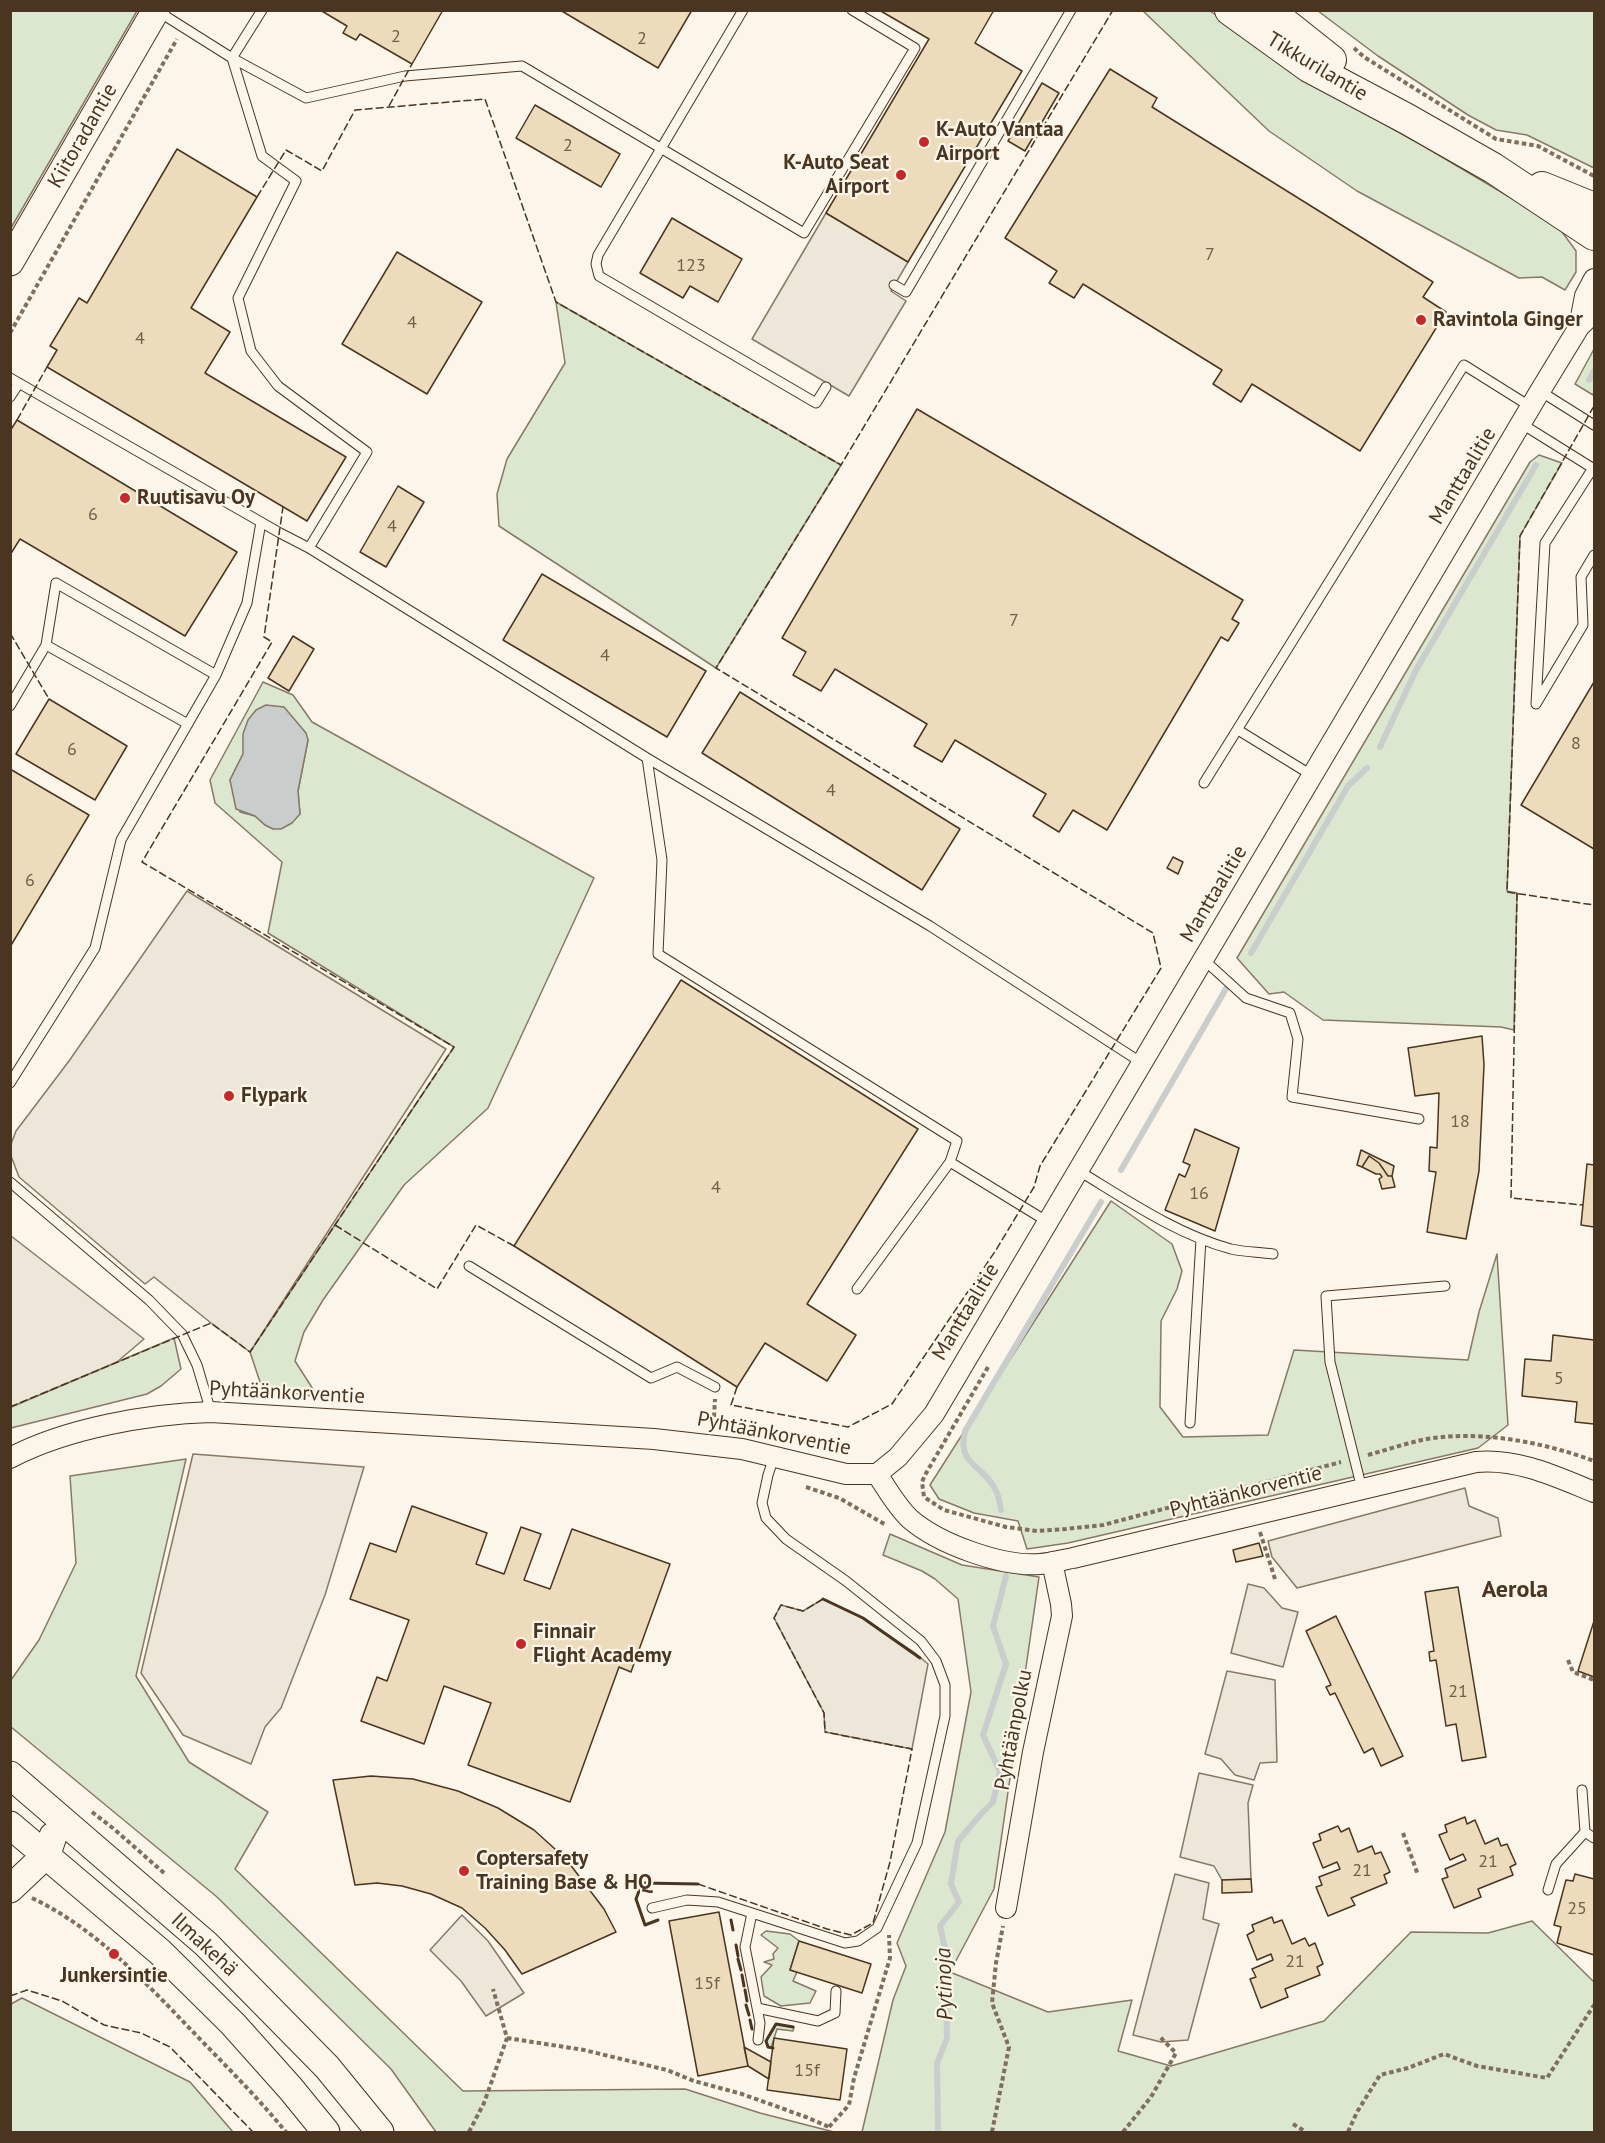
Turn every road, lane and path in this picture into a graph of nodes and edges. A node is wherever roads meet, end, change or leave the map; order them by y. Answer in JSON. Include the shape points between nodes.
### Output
{"nodes":[{"id":1,"x":157,"y":10,"type":"edge"},
{"id":2,"x":262,"y":10,"type":"edge"},
{"id":3,"x":743,"y":10,"type":"edge"},
{"id":4,"x":852,"y":10,"type":"edge"},
{"id":5,"x":1071,"y":10,"type":"edge"},
{"id":6,"x":1230,"y":10,"type":"edge"},
{"id":7,"x":1268,"y":10,"type":"edge"},
{"id":8,"x":184,"y":27,"type":"junction"},
{"id":9,"x":1348,"y":43,"type":"dead end"},
{"id":10,"x":232,"y":58,"type":"junction"},
{"id":11,"x":1407,"y":119,"type":"junction"},
{"id":12,"x":662,"y":149,"type":"junction"},
{"id":13,"x":1493,"y":168,"type":"junction"},
{"id":14,"x":1594,"y":176,"type":"edge"},
{"id":15,"x":1594,"y":208,"type":"edge"},
{"id":16,"x":1594,"y":236,"type":"edge"},
{"id":17,"x":10,"y":262,"type":"edge"},
{"id":18,"x":1594,"y":279,"type":"edge"},
{"id":19,"x":894,"y":285,"type":"dead end"},
{"id":20,"x":1594,"y":312,"type":"edge"},
{"id":21,"x":1579,"y":327,"type":"junction"},
{"id":22,"x":10,"y":333,"type":"edge"},
{"id":23,"x":15,"y":380,"type":"edge"},
{"id":24,"x":826,"y":387,"type":"dead end"},
{"id":25,"x":10,"y":398,"type":"edge"},
{"id":26,"x":1531,"y":408,"type":"junction"},
{"id":27,"x":1594,"y":425,"type":"edge"},
{"id":28,"x":1594,"y":468,"type":"edge"},
{"id":29,"x":261,"y":522,"type":"junction"},
{"id":30,"x":309,"y":548,"type":"junction"},
{"id":31,"x":1594,"y":555,"type":"edge"},
{"id":32,"x":46,"y":645,"type":"junction"},
{"id":33,"x":216,"y":675,"type":"junction"},
{"id":34,"x":10,"y":706,"type":"edge"},
{"id":35,"x":188,"y":724,"type":"junction"},
{"id":36,"x":1238,"y":730,"type":"junction"},
{"id":37,"x":647,"y":759,"type":"junction"},
{"id":38,"x":1313,"y":776,"type":"junction"},
{"id":39,"x":1204,"y":783,"type":"dead end"},
{"id":40,"x":1203,"y":959,"type":"junction"},
{"id":41,"x":1142,"y":1063,"type":"junction"},
{"id":42,"x":14,"y":1070,"type":"edge"},
{"id":43,"x":10,"y":1083,"type":"edge"},
{"id":44,"x":1419,"y":1119,"type":"dead end"},
{"id":45,"x":950,"y":1162,"type":"junction"},
{"id":46,"x":1079,"y":1171,"type":"junction"},
{"id":47,"x":10,"y":1182,"type":"edge"},
{"id":48,"x":1048,"y":1222,"type":"junction"},
{"id":49,"x":1201,"y":1239,"type":"junction"},
{"id":50,"x":1273,"y":1254,"type":"dead end"},
{"id":51,"x":469,"y":1266,"type":"dead end"},
{"id":52,"x":1445,"y":1286,"type":"dead end"},
{"id":53,"x":857,"y":1289,"type":"dead end"},
{"id":54,"x":715,"y":1388,"type":"dead end"},
{"id":55,"x":211,"y":1412,"type":"junction"},
{"id":56,"x":1190,"y":1423,"type":"dead end"},
{"id":57,"x":10,"y":1458,"type":"edge"},
{"id":58,"x":1353,"y":1459,"type":"junction"},
{"id":59,"x":1594,"y":1461,"type":"edge"},
{"id":60,"x":771,"y":1466,"type":"junction"},
{"id":61,"x":877,"y":1474,"type":"junction"},
{"id":62,"x":925,"y":1475,"type":"dead end"},
{"id":63,"x":1362,"y":1489,"type":"junction"},
{"id":64,"x":1594,"y":1492,"type":"edge"},
{"id":65,"x":888,"y":1526,"type":"dead end"},
{"id":66,"x":1052,"y":1562,"type":"junction"},
{"id":67,"x":1568,"y":1660,"type":"dead end"},
{"id":68,"x":1594,"y":1680,"type":"edge"},
{"id":69,"x":10,"y":1775,"type":"edge"},
{"id":70,"x":1582,"y":1790,"type":"dead end"},
{"id":71,"x":60,"y":1818,"type":"junction"},
{"id":72,"x":1403,"y":1833,"type":"dead end"},
{"id":73,"x":1585,"y":1833,"type":"junction"},
{"id":74,"x":15,"y":1836,"type":"edge"},
{"id":75,"x":1594,"y":1838,"type":"edge"},
{"id":76,"x":47,"y":1854,"type":"junction"},
{"id":77,"x":1418,"y":1875,"type":"dead end"},
{"id":78,"x":14,"y":1886,"type":"edge"},
{"id":79,"x":1548,"y":1890,"type":"dead end"},
{"id":80,"x":652,"y":1908,"type":"dead end"},
{"id":81,"x":1006,"y":1908,"type":"joint"},
{"id":82,"x":752,"y":1913,"type":"junction"},
{"id":83,"x":881,"y":1918,"type":"junction"},
{"id":84,"x":493,"y":1989,"type":"dead end"},
{"id":85,"x":836,"y":1991,"type":"dead end"},
{"id":86,"x":1594,"y":2006,"type":"edge"},
{"id":87,"x":757,"y":2008,"type":"junction"},
{"id":88,"x":1160,"y":2036,"type":"dead end"},
{"id":89,"x":507,"y":2038,"type":"junction"},
{"id":90,"x":758,"y":2040,"type":"dead end"},
{"id":91,"x":1293,"y":2124,"type":"dead end"},
{"id":92,"x":830,"y":2130,"type":"edge"},
{"id":93,"x":286,"y":2133,"type":"edge"},
{"id":94,"x":326,"y":2133,"type":"edge"},
{"id":95,"x":380,"y":2133,"type":"edge"},
{"id":96,"x":469,"y":2133,"type":"edge"},
{"id":97,"x":992,"y":2133,"type":"edge"},
{"id":98,"x":1123,"y":2133,"type":"edge"},
{"id":99,"x":1306,"y":2133,"type":"edge"},
{"id":100,"x":1348,"y":2133,"type":"edge"}],
"edges":[{"from":1,"to":8,"type":"lane"},
{"from":1,"to":17,"type":"main road","name":"Kiitoradantie"},
{"from":2,"to":10,"type":"lane"},
{"from":3,"to":12,"type":"lane"},
{"from":4,"to":12,"type":"lane","via":[[915,48],[808,235]]},
{"from":5,"to":19,"type":"lane","via":[[906,292]]},
{"from":6,"to":11,"type":"main road","name":"Tikkurilantie","via":[[1309,67]]},
{"from":7,"to":11,"type":"main road","name":"Tikkurilantie"},
{"from":8,"to":10,"type":"lane"},
{"from":8,"to":22,"type":"path"},
{"from":9,"to":14,"type":"path","via":[[1364,57],[1496,138],[1538,146]]},
{"from":10,"to":12,"type":"lane","via":[[306,98],[405,76],[522,66]]},
{"from":10,"to":30,"type":"lane","via":[[262,156],[296,181],[238,298],[251,351],[278,386],[367,452]]},
{"from":11,"to":13,"type":"main road","name":"Tikkurilantie"},
{"from":12,"to":24,"type":"lane","via":[[598,255],[599,276],[816,403]]},
{"from":13,"to":15,"type":"main road","name":"Tikkurilantie"},
{"from":13,"to":16,"type":"main road","name":"Tikkurilantie"},
{"from":18,"to":21,"type":"street","name":"Manttaalitie","via":[[1585,296]]},
{"from":20,"to":21,"type":"street","name":"Manttaalitie"},
{"from":21,"to":26,"type":"street","name":"Manttaalitie"},
{"from":23,"to":25,"type":"lane"},
{"from":23,"to":29,"type":"lane"},
{"from":26,"to":27,"type":"lane"},
{"from":26,"to":28,"type":"lane"},
{"from":26,"to":36,"type":"lane","via":[[1464,365]]},
{"from":26,"to":38,"type":"street","name":"Manttaalitie"},
{"from":28,"to":31,"type":"lane","via":[[1545,543],[1536,704],[1583,625],[1581,577]]},
{"from":29,"to":30,"type":"lane"},
{"from":29,"to":33,"type":"lane","via":[[247,603]]},
{"from":30,"to":37,"type":"lane"},
{"from":32,"to":33,"type":"lane","via":[[56,583]]},
{"from":32,"to":34,"type":"lane"},
{"from":32,"to":35,"type":"lane"},
{"from":33,"to":35,"type":"lane"},
{"from":35,"to":42,"type":"lane","via":[[121,840],[95,948]]},
{"from":36,"to":38,"type":"lane"},
{"from":36,"to":39,"type":"lane"},
{"from":37,"to":41,"type":"lane","via":[[930,926]]},
{"from":37,"to":45,"type":"lane","via":[[662,860],[658,954],[957,1141]]},
{"from":38,"to":40,"type":"street","name":"Manttaalitie"},
{"from":40,"to":41,"type":"street","name":"Manttaalitie"},
{"from":40,"to":44,"type":"lane","via":[[1246,998],[1290,1013],[1298,1040],[1292,1097]]},
{"from":41,"to":46,"type":"street","name":"Manttaalitie"},
{"from":42,"to":43,"type":"lane"},
{"from":45,"to":48,"type":"lane"},
{"from":45,"to":53,"type":"lane"},
{"from":46,"to":48,"type":"street","name":"Manttaalitie"},
{"from":46,"to":49,"type":"lane"},
{"from":47,"to":55,"type":"lane","via":[[149,1300],[182,1334]]},
{"from":48,"to":61,"type":"street","name":"Manttaalitie","via":[[934,1414],[898,1457]]},
{"from":49,"to":50,"type":"lane","via":[[1234,1250]]},
{"from":49,"to":56,"type":"lane"},
{"from":51,"to":54,"type":"lane","via":[[651,1378],[677,1367]]},
{"from":52,"to":58,"type":"lane","via":[[1326,1296],[1330,1362]]},
{"from":55,"to":57,"type":"street","name":"Pyhtäänkorventie","via":[[131,1420],[72,1434]]},
{"from":55,"to":60,"type":"street","name":"Pyhtäänkorventie","via":[[720,1445]]},
{"from":58,"to":59,"type":"path","via":[[1424,1440],[1468,1437],[1542,1444]]},
{"from":58,"to":62,"type":"path","via":[[1103,1525],[1037,1532],[972,1519],[937,1507],[924,1497]]},
{"from":58,"to":63,"type":"lane"},
{"from":60,"to":61,"type":"street","name":"Pyhtäänkorventie"},
{"from":60,"to":65,"type":"path"},
{"from":60,"to":83,"type":"lane","via":[[762,1503],[766,1518],[786,1539],[921,1641],[936,1661],[945,1686],[945,1716],[917,1843]]},
{"from":61,"to":66,"type":"street","name":"Pyhtäänkorventie","via":[[909,1518],[941,1539],[966,1550],[1023,1564]]},
{"from":63,"to":64,"type":"street","name":"Pyhtäänkorventie","via":[[1493,1460],[1544,1472]]},
{"from":63,"to":66,"type":"street","name":"Pyhtäänkorventie"},
{"from":66,"to":81,"type":"street","name":"Pyhtäänpolku","via":[[1062,1616]]},
{"from":67,"to":68,"type":"path","via":[[1573,1672]]},
{"from":69,"to":71,"type":"main road","name":"Ilmakehä"},
{"from":70,"to":73,"type":"lane"},
{"from":71,"to":74,"type":"main road"},
{"from":71,"to":76,"type":"main road"},
{"from":71,"to":95,"type":"main road","name":"Ilmakehä","via":[[206,1944],[327,2067]]},
{"from":72,"to":77,"type":"path"},
{"from":73,"to":75,"type":"lane"},
{"from":73,"to":79,"type":"lane","via":[[1556,1864]]},
{"from":74,"to":76,"type":"main road","name":"Ilmakehä"},
{"from":76,"to":78,"type":"main road"},
{"from":76,"to":94,"type":"main road","name":"Ilmakehä","via":[[159,1952],[233,2024]]},
{"from":78,"to":93,"type":"path","via":[[79,1925],[114,1954],[173,2011]]},
{"from":80,"to":82,"type":"lane","via":[[687,1900],[718,1902]]},
{"from":81,"to":97,"type":"path","via":[[992,2003],[1009,2047]]},
{"from":82,"to":83,"type":"lane","via":[[844,1943],[858,1941],[876,1928]]},
{"from":82,"to":87,"type":"lane","via":[[745,1947]]},
{"from":83,"to":92,"type":"path","via":[[889,1934],[890,1958],[849,2105]]},
{"from":84,"to":89,"type":"path"},
{"from":85,"to":87,"type":"lane","via":[[835,2013],[818,2021]]},
{"from":86,"to":100,"type":"path","via":[[1547,2078],[1477,2066],[1444,2054],[1380,2075]]},
{"from":87,"to":90,"type":"lane"},
{"from":88,"to":98,"type":"path","via":[[1176,2053],[1151,2097]]},
{"from":89,"to":92,"type":"path","via":[[584,2050],[668,2070],[774,2105]]},
{"from":89,"to":96,"type":"path"},
{"from":91,"to":99,"type":"path"}]}
